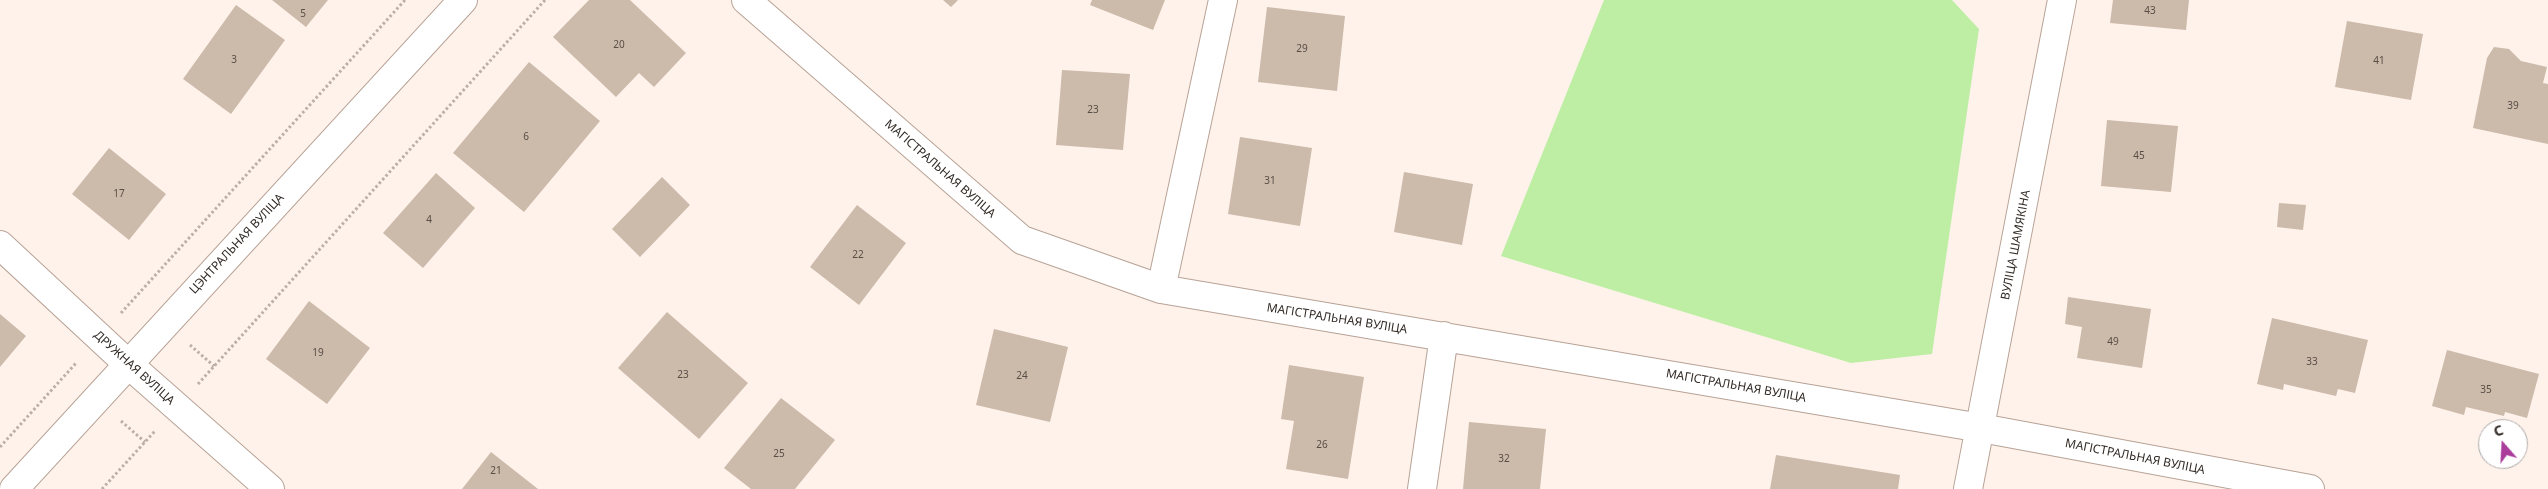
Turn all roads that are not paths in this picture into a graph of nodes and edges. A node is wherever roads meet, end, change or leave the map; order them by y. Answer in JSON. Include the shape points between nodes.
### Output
{"nodes":[{"id":1,"x":463,"y":0,"type":"edge"},
{"id":2,"x":746,"y":0,"type":"edge"},
{"id":3,"x":1223,"y":0,"type":"edge"},
{"id":4,"x":2062,"y":0,"type":"edge"},
{"id":5,"x":0,"y":245,"type":"edge"},
{"id":6,"x":1161,"y":289,"type":"junction"},
{"id":7,"x":1444,"y":336,"type":"junction"},
{"id":8,"x":127,"y":363,"type":"junction"},
{"id":9,"x":1981,"y":428,"type":"junction"},
{"id":10,"x":14,"y":489,"type":"edge"},
{"id":11,"x":270,"y":489,"type":"edge"},
{"id":12,"x":1422,"y":489,"type":"edge"},
{"id":13,"x":1968,"y":489,"type":"edge"},
{"id":14,"x":2310,"y":489,"type":"edge"}],
"edges":[{"from":1,"to":8,"type":"street","name":"ЦЭНТРАЛЬНАЯ ВУЛІЦА"},
{"from":2,"to":6,"type":"street","name":"МАГІСТРАЛЬНАЯ ВУЛІЦА","via":[[1022,240]]},
{"from":3,"to":6,"type":"street"},
{"from":4,"to":9,"type":"street","name":"ВУЛІЦА ШАМЯКІНА"},
{"from":5,"to":8,"type":"street","name":"ДРУЖНАЯ ВУЛІЦА"},
{"from":6,"to":7,"type":"street","name":"МАГІСТРАЛЬНАЯ ВУЛІЦА"},
{"from":7,"to":9,"type":"street","name":"МАГІСТРАЛЬНАЯ ВУЛІЦА"},
{"from":7,"to":12,"type":"street"},
{"from":8,"to":10,"type":"street","name":"ЦЭНТРАЛЬНАЯ ВУЛІЦА"},
{"from":8,"to":11,"type":"street","name":"ДРУЖНАЯ ВУЛІЦА"},
{"from":9,"to":13,"type":"street","name":"ВУЛІЦА ШАМЯКІНА"},
{"from":9,"to":14,"type":"street","name":"МАГІСТРАЛЬНАЯ ВУЛІЦА"}]}
